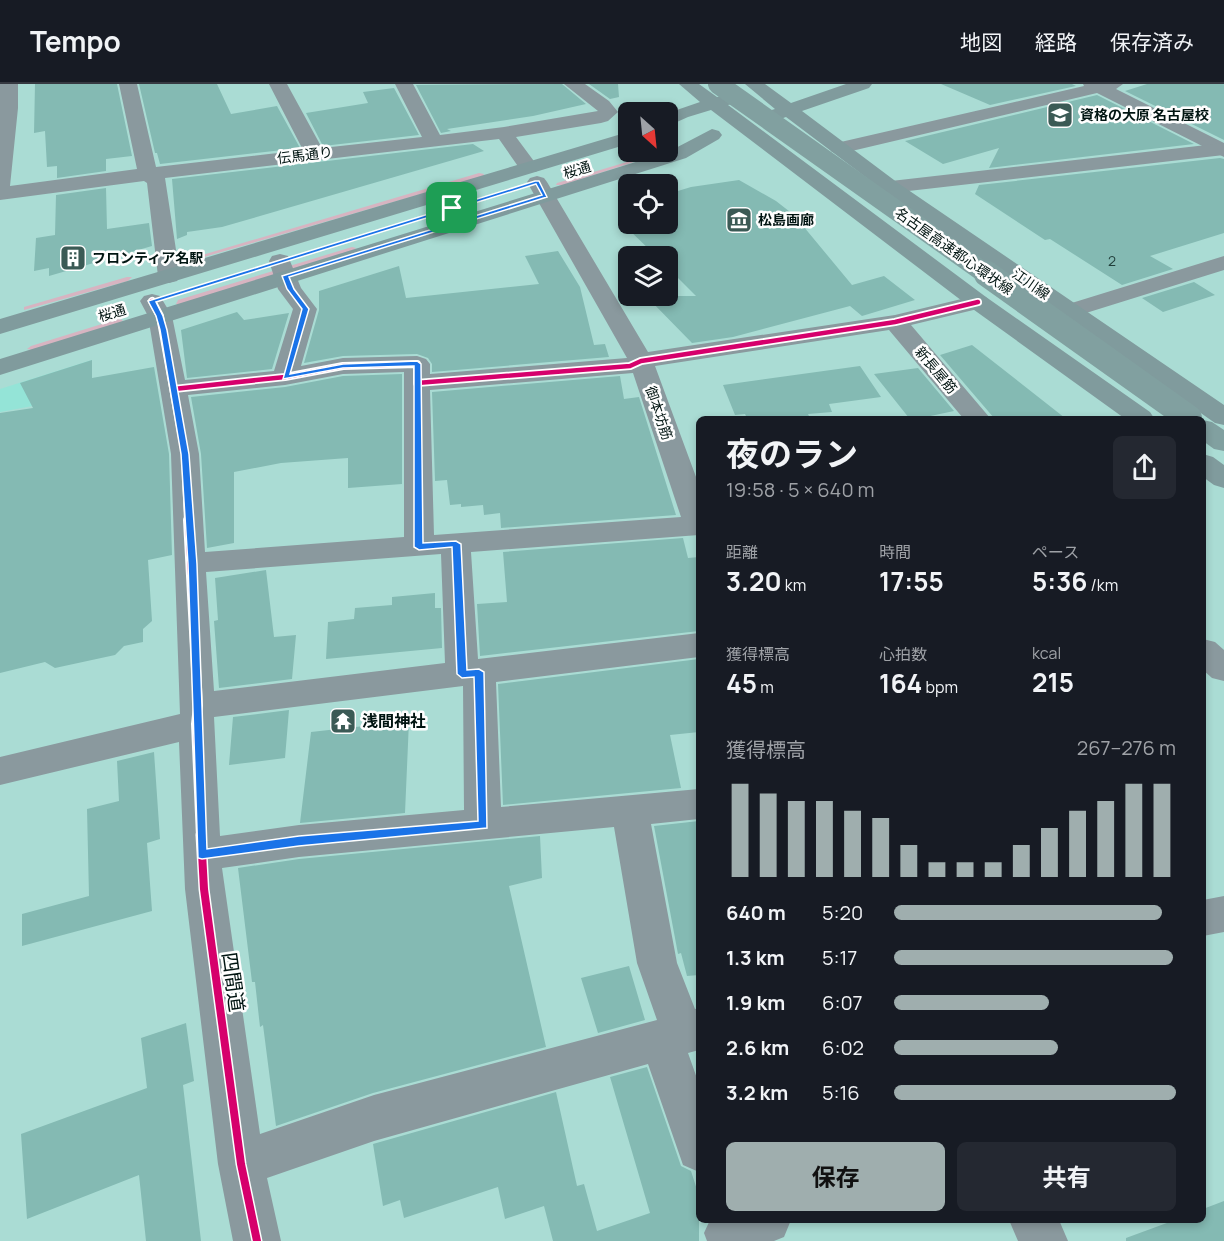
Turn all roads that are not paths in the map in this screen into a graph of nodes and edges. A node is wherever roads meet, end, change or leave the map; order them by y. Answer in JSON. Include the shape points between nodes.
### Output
{"nodes":[{"id":1,"x":9,"y":84,"type":"edge"},
{"id":2,"x":128,"y":84,"type":"edge"},
{"id":3,"x":278,"y":84,"type":"edge"},
{"id":4,"x":404,"y":84,"type":"edge"},
{"id":5,"x":573,"y":84,"type":"edge"},
{"id":6,"x":688,"y":84,"type":"edge"},
{"id":7,"x":863,"y":84,"type":"edge"},
{"id":8,"x":765,"y":85,"type":"edge"},
{"id":9,"x":1102,"y":85,"type":"edge"},
{"id":10,"x":717,"y":94,"type":"edge"},
{"id":11,"x":788,"y":111,"type":"junction"},
{"id":12,"x":678,"y":114,"type":"edge"},
{"id":13,"x":743,"y":125,"type":"junction"},
{"id":14,"x":618,"y":128,"type":"edge"},
{"id":15,"x":504,"y":133,"type":"junction"},
{"id":16,"x":712,"y":135,"type":"junction"},
{"id":17,"x":434,"y":141,"type":"junction"},
{"id":18,"x":678,"y":141,"type":"edge"},
{"id":19,"x":618,"y":142,"type":"edge"},
{"id":20,"x":839,"y":148,"type":"junction"},
{"id":21,"x":1223,"y":150,"type":"edge"},
{"id":22,"x":315,"y":154,"type":"junction"},
{"id":23,"x":618,"y":156,"type":"edge"},
{"id":24,"x":148,"y":174,"type":"junction"},
{"id":25,"x":533,"y":175,"type":"junction"},
{"id":26,"x":891,"y":187,"type":"junction"},
{"id":27,"x":0,"y":188,"type":"edge"},
{"id":28,"x":0,"y":194,"type":"edge"},
{"id":29,"x":1224,"y":263,"type":"edge"},
{"id":30,"x":168,"y":267,"type":"junction"},
{"id":31,"x":283,"y":269,"type":"junction"},
{"id":32,"x":978,"y":302,"type":"junction"},
{"id":33,"x":0,"y":308,"type":"edge"},
{"id":34,"x":156,"y":308,"type":"junction"},
{"id":35,"x":1070,"y":312,"type":"junction"},
{"id":36,"x":895,"y":322,"type":"junction"},
{"id":37,"x":0,"y":327,"type":"edge"},
{"id":38,"x":0,"y":348,"type":"edge"},
{"id":39,"x":641,"y":361,"type":"junction"},
{"id":40,"x":0,"y":367,"type":"edge"},
{"id":41,"x":285,"y":378,"type":"junction"},
{"id":42,"x":417,"y":383,"type":"junction"},
{"id":43,"x":174,"y":389,"type":"junction"},
{"id":44,"x":975,"y":416,"type":"edge"},
{"id":45,"x":1138,"y":416,"type":"edge"},
{"id":46,"x":1187,"y":416,"type":"edge"},
{"id":47,"x":1224,"y":417,"type":"edge"},
{"id":48,"x":1206,"y":430,"type":"edge"},
{"id":49,"x":1224,"y":443,"type":"edge"},
{"id":50,"x":1206,"y":465,"type":"edge"},
{"id":51,"x":1224,"y":479,"type":"edge"},
{"id":52,"x":696,"y":517,"type":"edge"},
{"id":53,"x":696,"y":525,"type":"edge"},
{"id":54,"x":456,"y":544,"type":"junction"},
{"id":55,"x":419,"y":547,"type":"junction"},
{"id":56,"x":192,"y":564,"type":"junction"},
{"id":57,"x":696,"y":645,"type":"edge"},
{"id":58,"x":1206,"y":654,"type":"edge"},
{"id":59,"x":1224,"y":669,"type":"edge"},
{"id":60,"x":470,"y":673,"type":"junction"},
{"id":61,"x":197,"y":715,"type":"junction"},
{"id":62,"x":0,"y":771,"type":"edge"},
{"id":63,"x":696,"y":804,"type":"edge"},
{"id":64,"x":630,"y":811,"type":"junction"},
{"id":65,"x":483,"y":825,"type":"junction"},
{"id":66,"x":202,"y":855,"type":"junction"},
{"id":67,"x":1224,"y":914,"type":"edge"},
{"id":68,"x":1206,"y":917,"type":"edge"},
{"id":69,"x":681,"y":1034,"type":"edge"},
{"id":70,"x":696,"y":1130,"type":"edge"},
{"id":71,"x":242,"y":1164,"type":"junction"},
{"id":72,"x":1035,"y":1223,"type":"edge"},
{"id":73,"x":257,"y":1241,"type":"edge"},
{"id":74,"x":1044,"y":1241,"type":"edge"}],
"edges":[{"from":1,"to":27,"type":"street"},
{"from":2,"to":24,"type":"street"},
{"from":3,"to":22,"type":"street"},
{"from":4,"to":17,"type":"street"},
{"from":5,"to":15,"type":"street","name":"伝馬通り","via":[[609,112],[601,117]]},
{"from":6,"to":10,"type":"main road"},
{"from":7,"to":11,"type":"main road"},
{"from":8,"to":10,"type":"main road"},
{"from":8,"to":11,"type":"main road","name":"江川線"},
{"from":9,"to":20,"type":"street"},
{"from":9,"to":21,"type":"street"},
{"from":10,"to":12,"type":"main road"},
{"from":10,"to":13,"type":"main road"},
{"from":10,"to":46,"type":"highway","name":"名古屋高速都心環状線","bridge":true},
{"from":11,"to":13,"type":"main road"},
{"from":11,"to":20,"type":"main road","name":"江川線"},
{"from":13,"to":16,"type":"main road"},
{"from":13,"to":32,"type":"main road"},
{"from":14,"to":25,"type":"main road"},
{"from":15,"to":17,"type":"street","name":"伝馬通り"},
{"from":15,"to":25,"type":"street","name":"御本坊筋"},
{"from":16,"to":18,"type":"main road"},
{"from":16,"to":25,"type":"main road","via":[[679,154]]},
{"from":17,"to":22,"type":"street","name":"伝馬通り"},
{"from":19,"to":25,"type":"main road","name":"桜通"},
{"from":20,"to":26,"type":"main road","name":"江川線"},
{"from":21,"to":26,"type":"street"},
{"from":22,"to":24,"type":"street","name":"伝馬通り"},
{"from":23,"to":25,"type":"main road","name":"桜通"},
{"from":24,"to":28,"type":"street","name":"伝馬通り"},
{"from":24,"to":30,"type":"street","via":[[157,181]]},
{"from":25,"to":30,"type":"main road","name":"桜通"},
{"from":25,"to":31,"type":"main road"},
{"from":25,"to":39,"type":"street","name":"御本坊筋"},
{"from":26,"to":35,"type":"main road","name":"江川線"},
{"from":29,"to":35,"type":"street"},
{"from":30,"to":33,"type":"main road"},
{"from":30,"to":37,"type":"main road","name":"桜通"},
{"from":31,"to":34,"type":"main road"},
{"from":31,"to":41,"type":"street","via":[[290,289],[305,309]]},
{"from":32,"to":36,"type":"street"},
{"from":32,"to":45,"type":"main road"},
{"from":34,"to":38,"type":"main road","name":"桜通"},
{"from":34,"to":40,"type":"main road"},
{"from":34,"to":43,"type":"street","name":"四間道"},
{"from":35,"to":47,"type":"main road","name":"江川線"},
{"from":36,"to":39,"type":"street"},
{"from":36,"to":44,"type":"street","name":"新長屋筋"},
{"from":39,"to":42,"type":"street","via":[[630,366]]},
{"from":39,"to":52,"type":"street","name":"御本坊筋"},
{"from":41,"to":42,"type":"street","via":[[343,366],[417,364]]},
{"from":41,"to":43,"type":"street"},
{"from":42,"to":55,"type":"street"},
{"from":43,"to":56,"type":"street","name":"四間道","via":[[185,454]]},
{"from":48,"to":49,"type":"highway"},
{"from":50,"to":51,"type":"main road"},
{"from":53,"to":54,"type":"street"},
{"from":54,"to":55,"type":"street"},
{"from":54,"to":60,"type":"street"},
{"from":55,"to":56,"type":"street"},
{"from":56,"to":61,"type":"street","name":"四間道"},
{"from":57,"to":60,"type":"street"},
{"from":58,"to":59,"type":"street"},
{"from":60,"to":61,"type":"street"},
{"from":60,"to":65,"type":"street"},
{"from":61,"to":62,"type":"street"},
{"from":61,"to":66,"type":"street","name":"四間道"},
{"from":63,"to":64,"type":"street"},
{"from":64,"to":65,"type":"street"},
{"from":64,"to":69,"type":"street","via":[[657,963]]},
{"from":65,"to":66,"type":"street","via":[[299,841]]},
{"from":66,"to":71,"type":"street","name":"四間道"},
{"from":67,"to":68,"type":"street"},
{"from":69,"to":70,"type":"street"},
{"from":69,"to":71,"type":"street","via":[[374,1118]]},
{"from":71,"to":73,"type":"street","name":"四間道"},
{"from":72,"to":74,"type":"street"}]}
